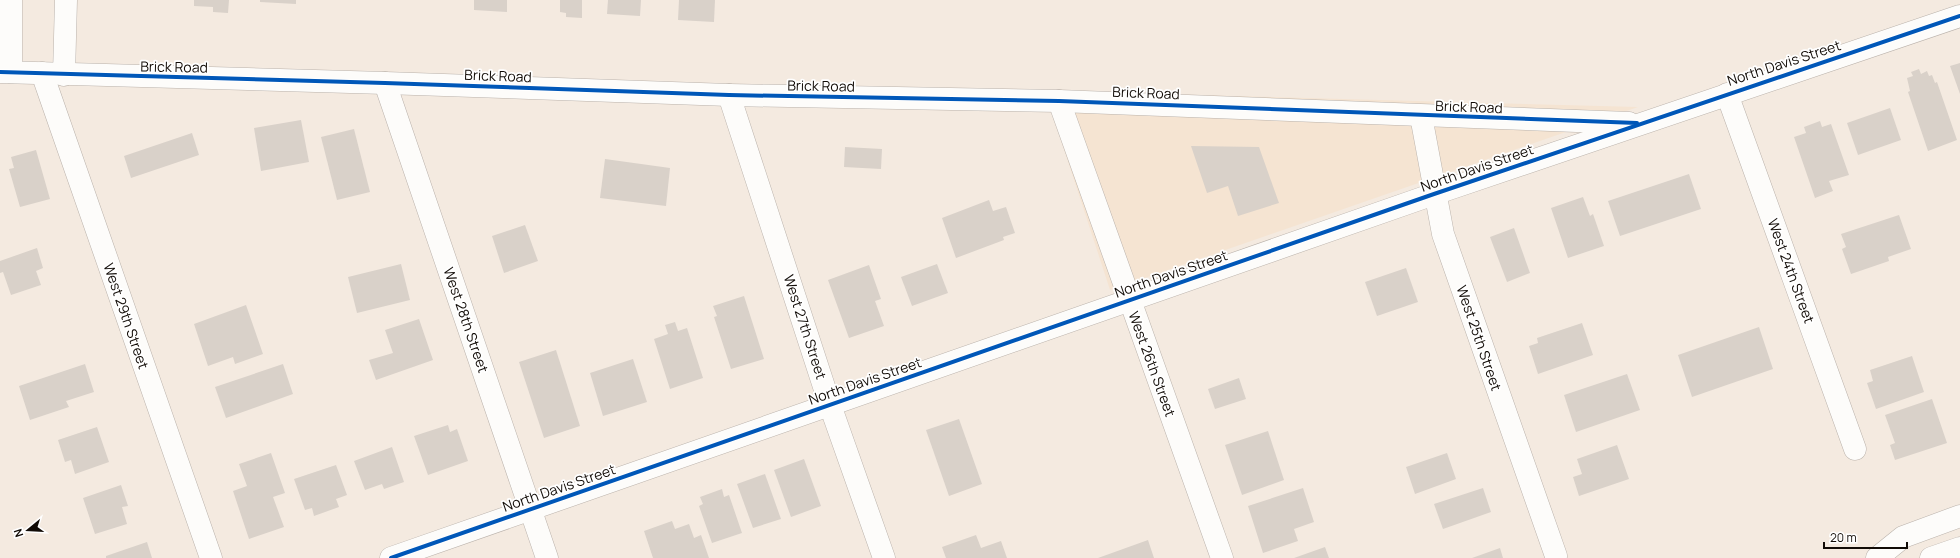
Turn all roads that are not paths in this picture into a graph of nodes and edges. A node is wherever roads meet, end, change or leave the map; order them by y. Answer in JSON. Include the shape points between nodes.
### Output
{"nodes":[{"id":1,"x":11,"y":0,"type":"edge"},
{"id":2,"x":66,"y":0,"type":"edge"},
{"id":3,"x":1960,"y":16,"type":"edge"},
{"id":4,"x":6,"y":72,"type":"edge"},
{"id":5,"x":42,"y":73,"type":"junction"},
{"id":6,"x":64,"y":75,"type":"junction"},
{"id":7,"x":385,"y":83,"type":"junction"},
{"id":8,"x":1728,"y":94,"type":"junction"},
{"id":9,"x":729,"y":95,"type":"junction"},
{"id":10,"x":1059,"y":101,"type":"junction"},
{"id":11,"x":1421,"y":116,"type":"junction"},
{"id":12,"x":1643,"y":124,"type":"junction"},
{"id":13,"x":1434,"y":194,"type":"junction"},
{"id":14,"x":1129,"y":300,"type":"junction"},
{"id":15,"x":830,"y":405,"type":"junction"},
{"id":16,"x":1855,"y":448,"type":"dead end"},
{"id":17,"x":530,"y":509,"type":"junction"},
{"id":18,"x":1960,"y":516,"type":"edge"},
{"id":19,"x":1960,"y":548,"type":"edge"},
{"id":20,"x":1556,"y":556,"type":"dead end"},
{"id":21,"x":211,"y":558,"type":"edge"},
{"id":22,"x":391,"y":558,"type":"edge"},
{"id":23,"x":547,"y":558,"type":"edge"},
{"id":24,"x":884,"y":558,"type":"edge"},
{"id":25,"x":1222,"y":558,"type":"edge"},
{"id":26,"x":1877,"y":558,"type":"edge"},
{"id":27,"x":1931,"y":558,"type":"edge"}],
"edges":[{"from":1,"to":4,"type":"main road"},
{"from":2,"to":6,"type":"main road"},
{"from":3,"to":8,"type":"main road","name":"North Davis Street"},
{"from":4,"to":5,"type":"main road","name":"Brick Road"},
{"from":5,"to":6,"type":"main road","name":"Brick Road"},
{"from":5,"to":21,"type":"main road","name":"West 29th Street"},
{"from":6,"to":7,"type":"main road","name":"Brick Road"},
{"from":7,"to":9,"type":"main road","name":"Brick Road"},
{"from":7,"to":17,"type":"main road","name":"West 28th Street"},
{"from":8,"to":12,"type":"main road","name":"North Davis Street"},
{"from":8,"to":16,"type":"main road","name":"West 24th Street"},
{"from":9,"to":10,"type":"main road","name":"Brick Road"},
{"from":9,"to":15,"type":"main road","name":"West 27th Street"},
{"from":10,"to":11,"type":"main road","name":"Brick Road"},
{"from":10,"to":14,"type":"main road","name":"West 26th Street"},
{"from":11,"to":12,"type":"main road","name":"Brick Road"},
{"from":11,"to":13,"type":"main road","name":"West 25th Street"},
{"from":12,"to":13,"type":"main road","name":"North Davis Street"},
{"from":13,"to":14,"type":"main road","name":"North Davis Street"},
{"from":13,"to":20,"type":"main road","name":"West 25th Street","via":[[1442,234]]},
{"from":14,"to":15,"type":"main road","name":"North Davis Street"},
{"from":14,"to":25,"type":"main road","name":"West 26th Street"},
{"from":15,"to":17,"type":"main road","name":"North Davis Street"},
{"from":15,"to":24,"type":"main road","name":"West 27th Street"},
{"from":17,"to":22,"type":"main road","name":"North Davis Street"},
{"from":17,"to":23,"type":"main road","name":"West 28th Street"},
{"from":18,"to":26,"type":"main road","via":[[1903,537]]},
{"from":19,"to":27,"type":"main road"}]}
